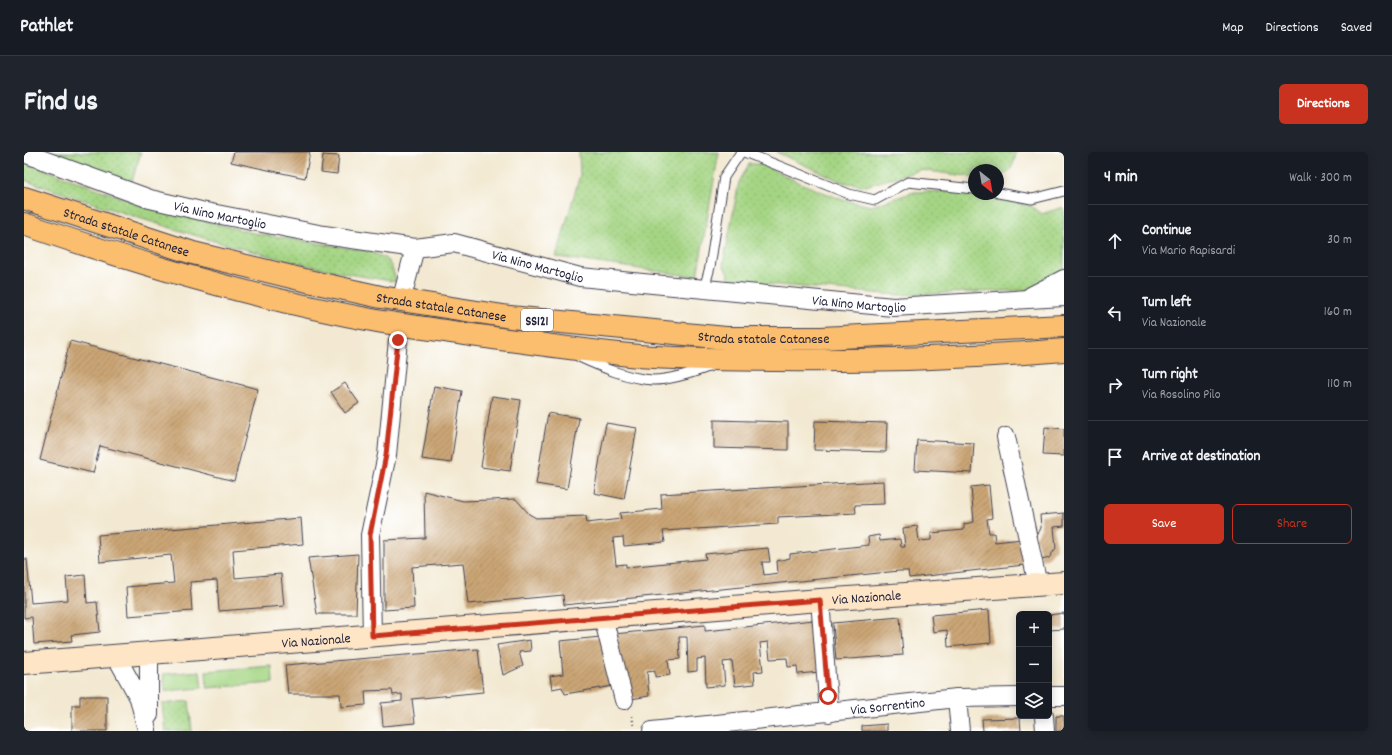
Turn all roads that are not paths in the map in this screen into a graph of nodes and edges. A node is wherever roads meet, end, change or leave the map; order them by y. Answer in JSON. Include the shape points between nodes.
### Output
{"nodes":[{"id":1,"x":24,"y":152,"type":"edge"},
{"id":2,"x":741,"y":152,"type":"edge"},
{"id":3,"x":744,"y":152,"type":"edge"},
{"id":4,"x":968,"y":188,"type":"edge"},
{"id":5,"x":1064,"y":191,"type":"edge"},
{"id":6,"x":1004,"y":194,"type":"edge"},
{"id":7,"x":24,"y":198,"type":"edge"},
{"id":8,"x":24,"y":224,"type":"edge"},
{"id":9,"x":415,"y":248,"type":"junction"},
{"id":10,"x":1064,"y":279,"type":"edge"},
{"id":11,"x":704,"y":289,"type":"junction"},
{"id":12,"x":404,"y":290,"type":"dead end"},
{"id":13,"x":1064,"y":297,"type":"edge"},
{"id":14,"x":1027,"y":298,"type":"junction"},
{"id":15,"x":1064,"y":326,"type":"edge"},
{"id":16,"x":398,"y":340,"type":"dead end"},
{"id":17,"x":1064,"y":350,"type":"edge"},
{"id":18,"x":1006,"y":437,"type":"dead end"},
{"id":19,"x":1064,"y":583,"type":"edge"},
{"id":20,"x":1038,"y":585,"type":"junction"},
{"id":21,"x":820,"y":600,"type":"junction"},
{"id":22,"x":603,"y":617,"type":"junction"},
{"id":23,"x":372,"y":636,"type":"junction"},
{"id":24,"x":149,"y":653,"type":"junction"},
{"id":25,"x":116,"y":656,"type":"junction"},
{"id":26,"x":24,"y":663,"type":"edge"},
{"id":27,"x":1052,"y":696,"type":"edge"},
{"id":28,"x":1064,"y":696,"type":"edge"},
{"id":29,"x":1016,"y":697,"type":"edge"},
{"id":30,"x":957,"y":698,"type":"junction"},
{"id":31,"x":624,"y":700,"type":"dead end"},
{"id":32,"x":829,"y":713,"type":"junction"},
{"id":33,"x":1044,"y":719,"type":"edge"},
{"id":34,"x":147,"y":731,"type":"edge"},
{"id":35,"x":652,"y":731,"type":"edge"},
{"id":36,"x":960,"y":731,"type":"edge"},
{"id":37,"x":1045,"y":731,"type":"edge"}],
"edges":[{"from":1,"to":9,"type":"street","name":"Via Nino Martoglio","via":[[150,199],[201,212],[324,235]]},
{"from":2,"to":11,"type":"lane","via":[[724,177],[710,267]]},
{"from":3,"to":4,"type":"lane","via":[[849,194],[875,200],[908,182]]},
{"from":5,"to":6,"type":"lane","via":[[1032,199]]},
{"from":7,"to":15,"type":"main road","name":"Strada statale Catanese","number":"SS121","via":[[193,253],[381,297],[510,317],[726,338],[821,338]]},
{"from":8,"to":17,"type":"main road","name":"Strada statale Catanese","number":"SS121","via":[[191,277],[306,306],[377,321],[632,356],[916,359]]},
{"from":9,"to":11,"type":"street","name":"Via Nino Martoglio","via":[[454,242],[580,277]]},
{"from":9,"to":12,"type":"street"},
{"from":10,"to":14,"type":"street"},
{"from":11,"to":14,"type":"street","name":"Via Nino Martoglio","via":[[894,307]]},
{"from":13,"to":14,"type":"street","name":"Via Nino Martoglio"},
{"from":16,"to":23,"type":"street","via":[[386,455],[370,535]]},
{"from":18,"to":20,"type":"street"},
{"from":19,"to":20,"type":"street","name":"Via Nazionale"},
{"from":20,"to":21,"type":"street","name":"Via Nazionale"},
{"from":21,"to":22,"type":"street","name":"Via Nazionale"},
{"from":21,"to":32,"type":"street"},
{"from":22,"to":23,"type":"street","name":"Via Nazionale"},
{"from":22,"to":31,"type":"street"},
{"from":23,"to":24,"type":"street","name":"Via Nazionale"},
{"from":24,"to":25,"type":"street","name":"Via Nazionale"},
{"from":24,"to":34,"type":"street","via":[[150,697]]},
{"from":25,"to":26,"type":"street","name":"Via Nazionale"},
{"from":25,"to":34,"type":"street","via":[[139,698]]},
{"from":27,"to":28,"type":"street"},
{"from":29,"to":30,"type":"street","name":"Via Sorrentino"},
{"from":30,"to":32,"type":"street","name":"Via Sorrentino"},
{"from":30,"to":36,"type":"street"},
{"from":32,"to":35,"type":"street","name":"Via Sorrentino"},
{"from":33,"to":37,"type":"street"}]}
